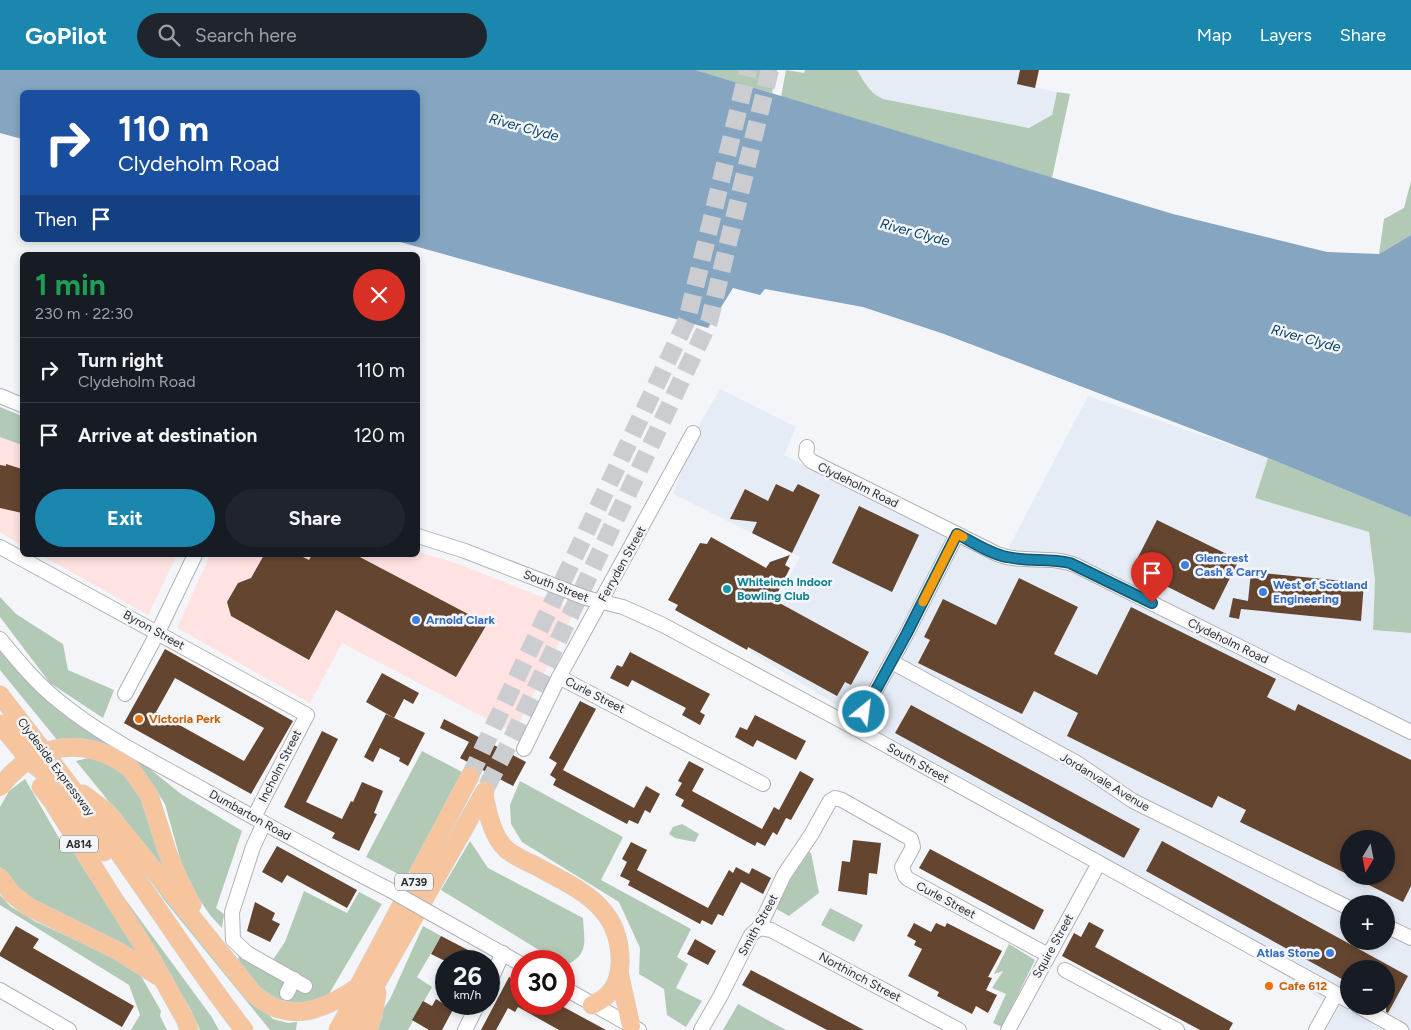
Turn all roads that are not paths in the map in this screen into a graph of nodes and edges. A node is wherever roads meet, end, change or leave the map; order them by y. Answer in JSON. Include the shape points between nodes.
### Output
{"nodes":[{"id":1,"x":0,"y":396,"type":"edge"},
{"id":2,"x":20,"y":403,"type":"edge"},
{"id":3,"x":693,"y":433,"type":"dead end"},
{"id":4,"x":807,"y":446,"type":"dead end"},
{"id":5,"x":957,"y":534,"type":"junction"},
{"id":6,"x":420,"y":537,"type":"edge"},
{"id":7,"x":0,"y":547,"type":"edge"},
{"id":8,"x":194,"y":557,"type":"edge"},
{"id":9,"x":602,"y":602,"type":"junction"},
{"id":10,"x":158,"y":632,"type":"junction"},
{"id":11,"x":0,"y":639,"type":"edge"},
{"id":12,"x":892,"y":662,"type":"junction"},
{"id":13,"x":559,"y":677,"type":"junction"},
{"id":14,"x":124,"y":694,"type":"dead end"},
{"id":15,"x":0,"y":695,"type":"edge"},
{"id":16,"x":307,"y":715,"type":"joint"},
{"id":17,"x":0,"y":724,"type":"edge"},
{"id":18,"x":855,"y":728,"type":"junction"},
{"id":19,"x":1411,"y":732,"type":"edge"},
{"id":20,"x":524,"y":749,"type":"dead end"},
{"id":21,"x":32,"y":763,"type":"junction"},
{"id":22,"x":470,"y":776,"type":"tunnel mouth"},
{"id":23,"x":69,"y":784,"type":"junction"},
{"id":24,"x":763,"y":784,"type":"dead end"},
{"id":25,"x":0,"y":787,"type":"edge"},
{"id":26,"x":835,"y":798,"type":"joint"},
{"id":27,"x":259,"y":820,"type":"junction"},
{"id":28,"x":1099,"y":863,"type":"junction"},
{"id":29,"x":0,"y":878,"type":"edge"},
{"id":30,"x":1340,"y":904,"type":"edge"},
{"id":31,"x":162,"y":914,"type":"junction"},
{"id":32,"x":759,"y":928,"type":"junction"},
{"id":33,"x":1395,"y":930,"type":"edge"},
{"id":34,"x":208,"y":936,"type":"junction"},
{"id":35,"x":1411,"y":938,"type":"edge"},
{"id":36,"x":503,"y":954,"type":"junction"},
{"id":37,"x":1048,"y":954,"type":"junction"},
{"id":38,"x":510,"y":958,"type":"edge"},
{"id":39,"x":500,"y":960,"type":"edge"},
{"id":40,"x":1064,"y":970,"type":"dead end"},
{"id":41,"x":619,"y":972,"type":"junction"},
{"id":42,"x":164,"y":980,"type":"junction"},
{"id":43,"x":378,"y":982,"type":"junction"},
{"id":44,"x":358,"y":987,"type":"junction"},
{"id":45,"x":0,"y":990,"type":"edge"},
{"id":46,"x":287,"y":993,"type":"dead end"},
{"id":47,"x":575,"y":995,"type":"edge"},
{"id":48,"x":1340,"y":997,"type":"edge"},
{"id":49,"x":1340,"y":1000,"type":"edge"},
{"id":50,"x":592,"y":1005,"type":"junction"},
{"id":51,"x":472,"y":1015,"type":"edge"},
{"id":52,"x":1374,"y":1015,"type":"edge"},
{"id":53,"x":635,"y":1028,"type":"edge"},
{"id":54,"x":69,"y":1030,"type":"edge"},
{"id":55,"x":189,"y":1030,"type":"edge"},
{"id":56,"x":230,"y":1030,"type":"edge"},
{"id":57,"x":244,"y":1030,"type":"edge"},
{"id":58,"x":257,"y":1030,"type":"edge"},
{"id":59,"x":338,"y":1030,"type":"edge"},
{"id":60,"x":350,"y":1030,"type":"edge"},
{"id":61,"x":368,"y":1030,"type":"edge"},
{"id":62,"x":465,"y":1030,"type":"edge"},
{"id":63,"x":701,"y":1030,"type":"edge"},
{"id":64,"x":959,"y":1030,"type":"edge"},
{"id":65,"x":1008,"y":1030,"type":"edge"},
{"id":66,"x":1177,"y":1030,"type":"edge"},
{"id":67,"x":1316,"y":1030,"type":"edge"},
{"id":68,"x":1401,"y":1030,"type":"edge"}],
"edges":[{"from":1,"to":2,"type":"street"},
{"from":3,"to":9,"type":"street","name":"Ferryden Street"},
{"from":4,"to":5,"type":"street","name":"Clydeholm Road","via":[[806,455],[811,461]]},
{"from":5,"to":12,"type":"street"},
{"from":5,"to":19,"type":"street","name":"Clydeholm Road","via":[[1002,556],[1056,560],[1075,566]]},
{"from":6,"to":9,"type":"street","name":"South Street"},
{"from":7,"to":10,"type":"street","name":"Byron Street"},
{"from":8,"to":10,"type":"street"},
{"from":9,"to":13,"type":"street","name":"Ferryden Street"},
{"from":9,"to":18,"type":"street","name":"South Street","via":[[623,607],[663,625]]},
{"from":10,"to":14,"type":"street"},
{"from":10,"to":16,"type":"street","name":"Byron Street"},
{"from":11,"to":27,"type":"street","name":"Dumbarton Road","via":[[44,688],[82,719]]},
{"from":12,"to":18,"type":"street"},
{"from":12,"to":30,"type":"street","name":"Jordanvale Avenue","via":[[1077,763],[1133,801]]},
{"from":13,"to":20,"type":"street","name":"Ferryden Street"},
{"from":13,"to":24,"type":"street","name":"Curle Street"},
{"from":15,"to":23,"type":"main road","name":"Clydeside Expressway","number":"A814"},
{"from":16,"to":27,"type":"street","name":"Incholm Street"},
{"from":17,"to":21,"type":"main road","name":"Clydeside Expressway","number":"A814"},
{"from":18,"to":28,"type":"street","name":"South Street"},
{"from":21,"to":42,"type":"main road","number":"A814","via":[[35,779]]},
{"from":21,"to":56,"type":"main road","via":[[60,792],[207,993]]},
{"from":22,"to":44,"type":"main road","number":"A739"},
{"from":23,"to":31,"type":"main road","name":"Clydeside Expressway","number":"A814"},
{"from":23,"to":34,"type":"main road","via":[[107,812]]},
{"from":25,"to":34,"type":"main road","bridge":true,"via":[[19,766],[55,748],[70,747],[112,756],[131,770],[149,795],[175,872]]},
{"from":26,"to":32,"type":"street","name":"Smith Street","via":[[830,801],[784,875]]},
{"from":26,"to":37,"type":"street","name":"Curle Street","via":[[911,839],[913,847],[902,867],[908,879]]},
{"from":27,"to":36,"type":"street","name":"Dumbarton Road","bridge":true},
{"from":27,"to":46,"type":"street","name":"Incholm Street","via":[[254,847],[232,912],[233,940],[247,953],[300,983]]},
{"from":28,"to":37,"type":"street","name":"Squire Street"},
{"from":28,"to":48,"type":"street","name":"South Street"},
{"from":29,"to":42,"type":"main road","via":[[12,894],[30,907],[118,951]]},
{"from":31,"to":57,"type":"main road"},
{"from":31,"to":58,"type":"main road","number":"A814"},
{"from":32,"to":63,"type":"street","name":"Smith Street"},
{"from":32,"to":64,"type":"street","name":"Northinch Street","via":[[771,930]]},
{"from":33,"to":35,"type":"street"},
{"from":34,"to":44,"type":"main road","via":[[253,993],[279,1011],[313,1010],[340,1000]]},
{"from":36,"to":38,"type":"street","name":"Dumbarton Road"},
{"from":36,"to":39,"type":"street"},
{"from":37,"to":65,"type":"street","name":"Squire Street"},
{"from":40,"to":66,"type":"street"},
{"from":41,"to":43,"type":"main road","number":"A739","via":[[619,949],[608,916],[586,894],[508,850],[490,822],[486,790]]},
{"from":41,"to":50,"type":"main road","via":[[608,996]]},
{"from":41,"to":53,"type":"main road"},
{"from":42,"to":55,"type":"main road","number":"A814"},
{"from":43,"to":60,"type":"main road","number":"A739"},
{"from":43,"to":61,"type":"main road"},
{"from":44,"to":59,"type":"main road","number":"A739"},
{"from":45,"to":54,"type":"street"},
{"from":47,"to":50,"type":"street"},
{"from":49,"to":67,"type":"street"},
{"from":50,"to":53,"type":"street"},
{"from":51,"to":62,"type":"street"},
{"from":52,"to":68,"type":"street"}]}
